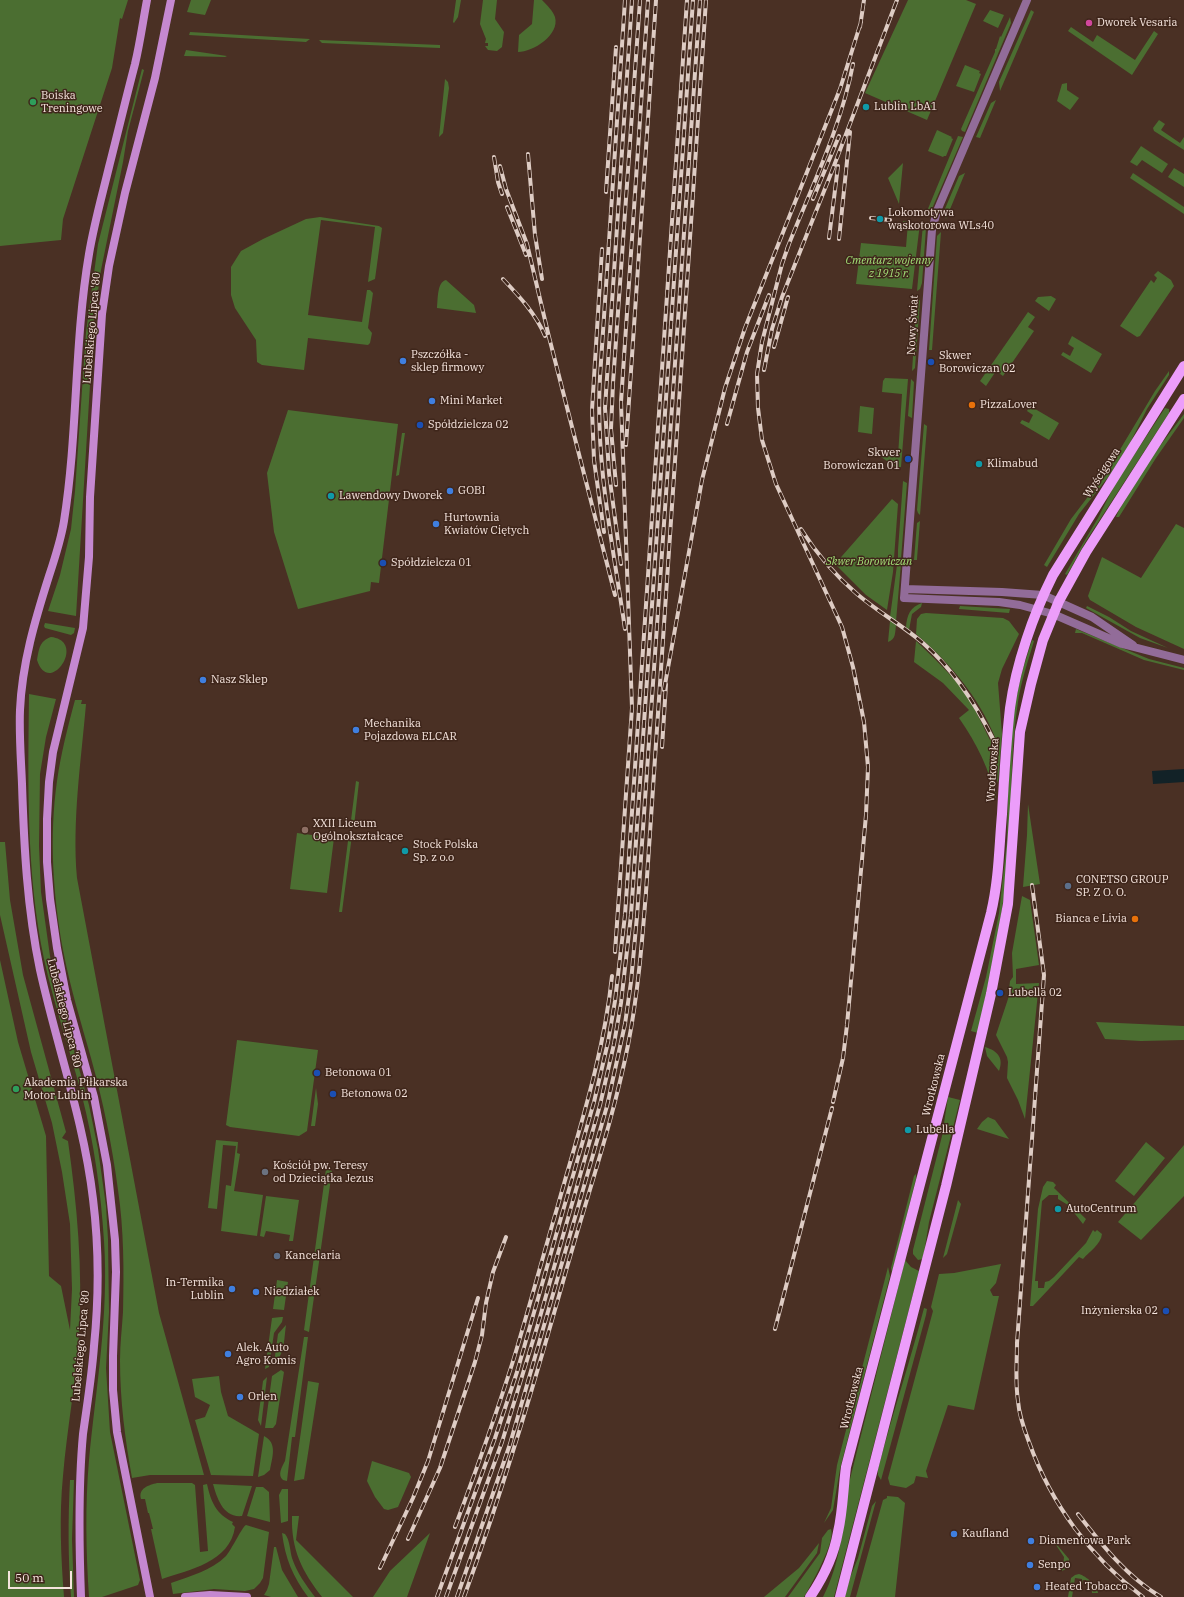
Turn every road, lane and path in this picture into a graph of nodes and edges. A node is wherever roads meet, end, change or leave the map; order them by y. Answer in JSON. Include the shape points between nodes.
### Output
{"nodes":[{"id":1,"x":147,"y":0,"type":"edge"},
{"id":2,"x":171,"y":0,"type":"edge"},
{"id":3,"x":1027,"y":0,"type":"edge"},
{"id":4,"x":1184,"y":366,"type":"edge"},
{"id":5,"x":1184,"y":398,"type":"edge"},
{"id":6,"x":905,"y":589,"type":"junction"},
{"id":7,"x":1044,"y":595,"type":"junction"},
{"id":8,"x":1059,"y":601,"type":"junction"},
{"id":9,"x":1038,"y":609,"type":"junction"},
{"id":10,"x":1053,"y":614,"type":"junction"},
{"id":11,"x":1136,"y":648,"type":"junction"},
{"id":12,"x":1184,"y":660,"type":"edge"},
{"id":13,"x":81,"y":1597,"type":"edge"},
{"id":14,"x":150,"y":1597,"type":"edge"},
{"id":15,"x":185,"y":1597,"type":"edge"},
{"id":16,"x":247,"y":1597,"type":"edge"},
{"id":17,"x":810,"y":1597,"type":"edge"},
{"id":18,"x":840,"y":1597,"type":"edge"}],
"edges":[{"from":1,"to":13,"type":"main road","name":"Lubelskiego Lipca '80","via":[[135,63],[97,213],[90,252],[81,309],[70,479],[64,524],[33,629],[23,672],[20,713],[23,836],[31,923],[40,969],[87,1155],[96,1242],[95,1342],[80,1482]]},
{"from":2,"to":14,"type":"main road","name":"Lubelskiego Lipca '80","via":[[155,78],[124,193],[104,300],[83,628],[54,746],[49,782],[47,862],[56,948],[67,1000],[94,1097],[107,1165],[113,1212],[116,1272],[112,1356],[117,1432]]},
{"from":3,"to":6,"type":"street","name":"Nowy Świat","via":[[937,211],[932,230]]},
{"from":4,"to":7,"type":"main road","name":"Wyścigowa","via":[[1084,524]]},
{"from":5,"to":8,"type":"main road","via":[[1086,552]]},
{"from":6,"to":7,"type":"street"},
{"from":6,"to":9,"type":"street","name":"Nowy Świat","via":[[904,598],[999,602]]},
{"from":7,"to":8,"type":"street"},
{"from":7,"to":9,"type":"main road","name":"Wrotkowska"},
{"from":8,"to":10,"type":"main road"},
{"from":8,"to":11,"type":"street","via":[[1092,617]]},
{"from":9,"to":10,"type":"street"},
{"from":9,"to":17,"type":"main road","name":"Wrotkowska","via":[[1018,668],[1010,707],[997,887],[846,1467],[837,1537],[829,1562]]},
{"from":10,"to":11,"type":"street"},
{"from":10,"to":18,"type":"main road","via":[[1030,684],[1020,732],[1008,904],[980,1044]]},
{"from":11,"to":12,"type":"street"},
{"from":15,"to":16,"type":"main road","via":[[210,1594]]}]}
